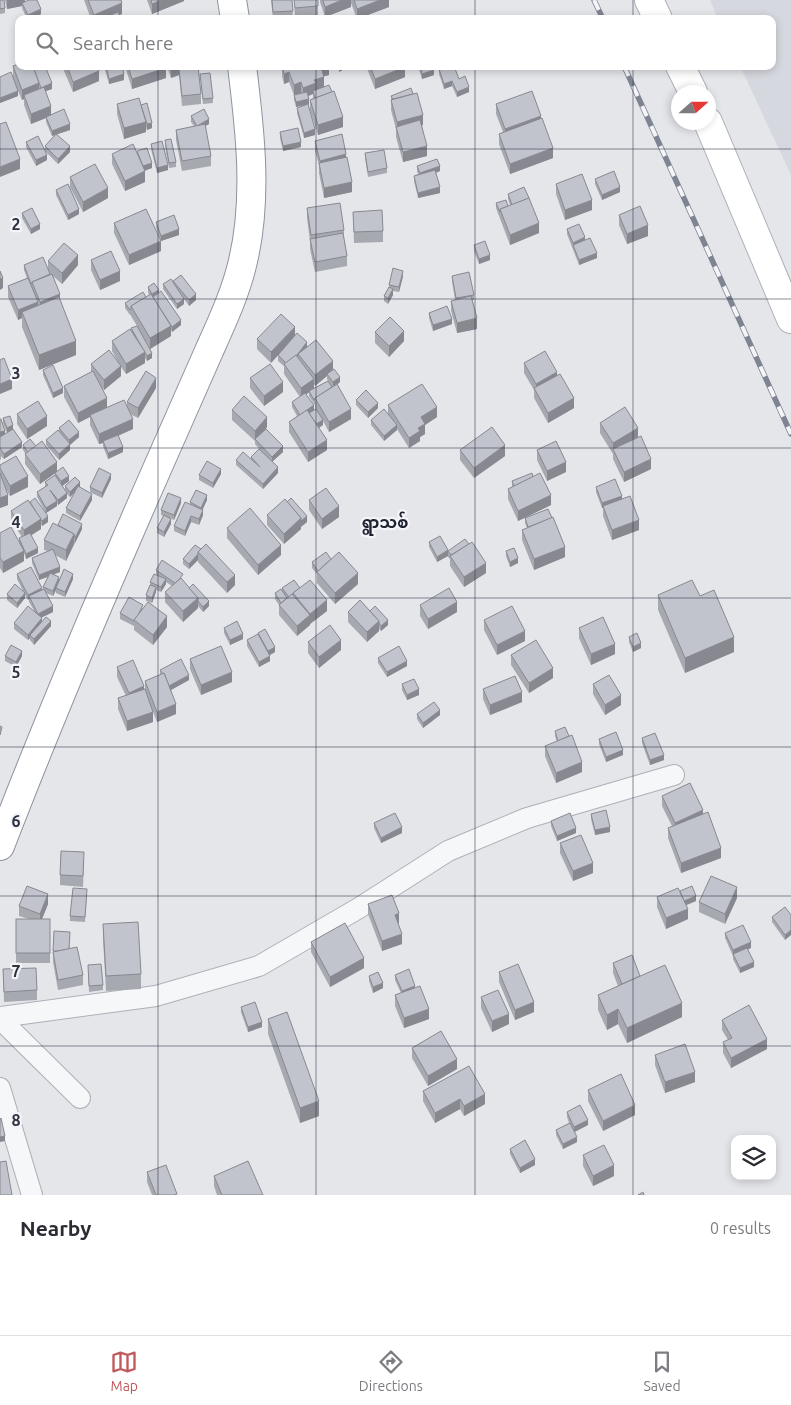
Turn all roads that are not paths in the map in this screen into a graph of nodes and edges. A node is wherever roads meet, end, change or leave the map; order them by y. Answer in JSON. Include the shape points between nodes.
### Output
{"nodes":[{"id":1,"x":232,"y":0,"type":"edge"},
{"id":2,"x":649,"y":0,"type":"edge"},
{"id":3,"x":234,"y":15,"type":"edge"},
{"id":4,"x":656,"y":15,"type":"edge"},
{"id":5,"x":243,"y":70,"type":"edge"},
{"id":6,"x":682,"y":70,"type":"edge"},
{"id":7,"x":690,"y":85,"type":"edge"},
{"id":8,"x":711,"y":130,"type":"edge"},
{"id":9,"x":791,"y":319,"type":"edge"},
{"id":10,"x":674,"y":775,"type":"dead end"},
{"id":11,"x":0,"y":846,"type":"edge"},
{"id":12,"x":0,"y":1018,"type":"edge"},
{"id":13,"x":0,"y":1088,"type":"edge"},
{"id":14,"x":80,"y":1098,"type":"dead end"},
{"id":15,"x":32,"y":1195,"type":"edge"}],
"edges":[{"from":1,"to":3,"type":"main road"},
{"from":2,"to":4,"type":"main road"},
{"from":5,"to":11,"type":"main road","via":[[251,172],[250,222],[243,262],[230,304],[37,748]]},
{"from":6,"to":7,"type":"main road"},
{"from":8,"to":9,"type":"main road"},
{"from":10,"to":12,"type":"street","via":[[527,818],[448,851],[259,966],[156,996]]},
{"from":12,"to":14,"type":"street"},
{"from":13,"to":15,"type":"street"}]}
